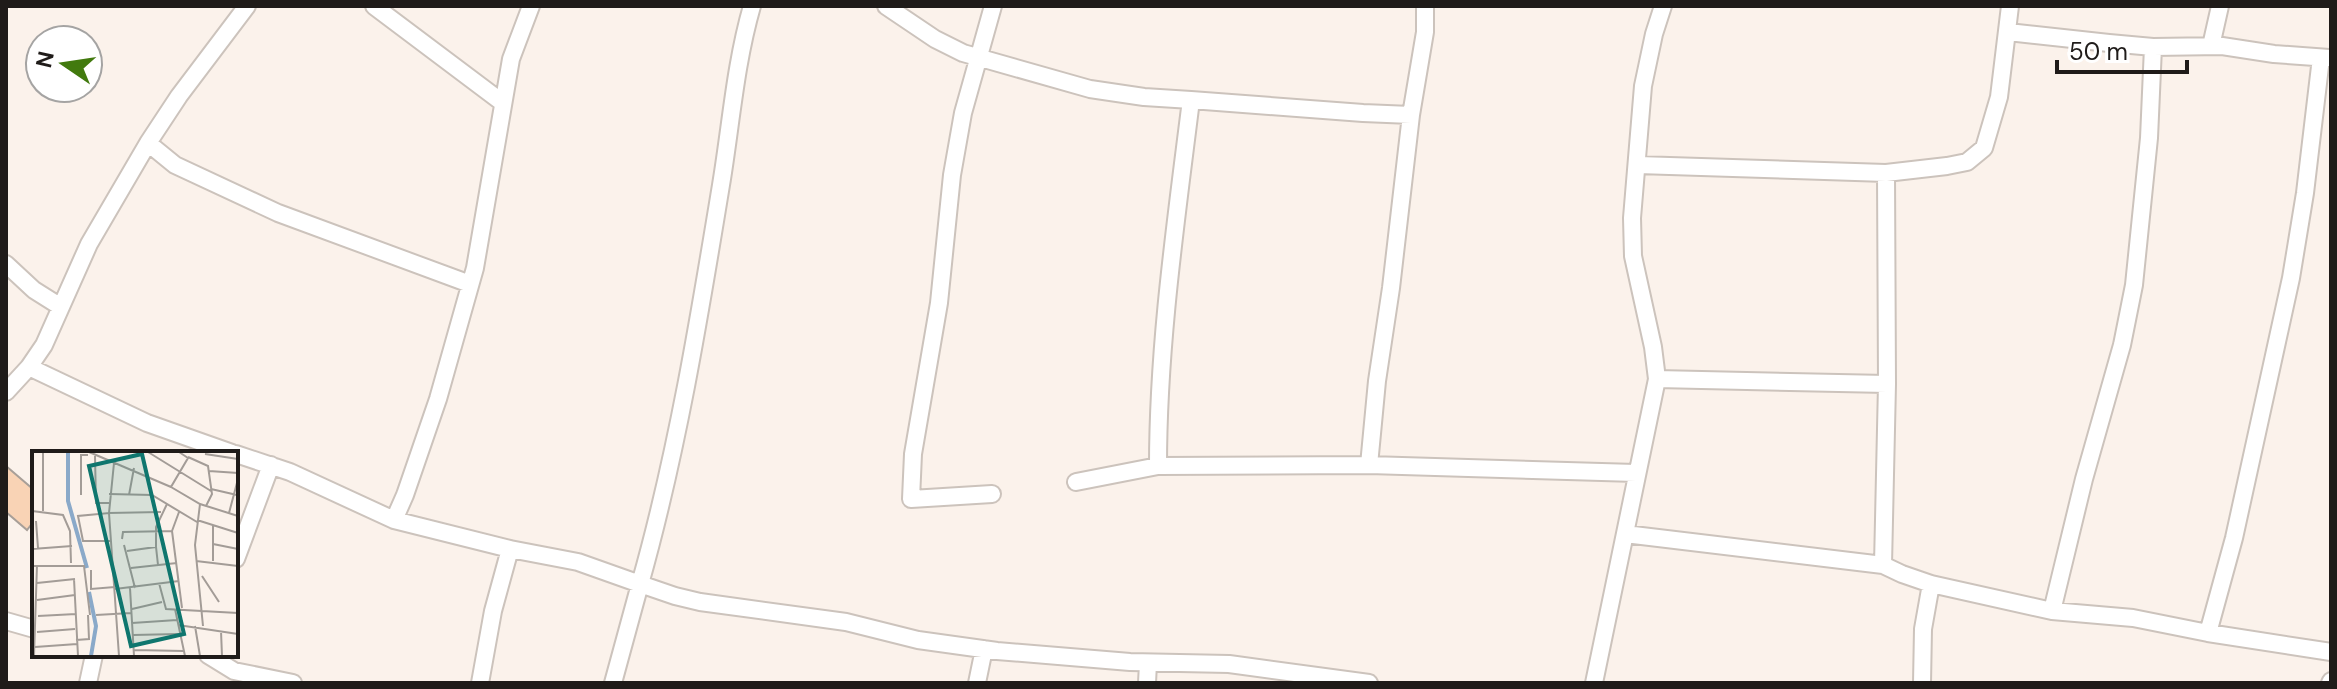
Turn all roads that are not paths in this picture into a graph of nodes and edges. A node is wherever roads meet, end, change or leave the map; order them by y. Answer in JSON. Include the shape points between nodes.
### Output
{"nodes":[{"id":1,"x":247,"y":6,"type":"edge"},
{"id":2,"x":374,"y":6,"type":"edge"},
{"id":3,"x":531,"y":6,"type":"edge"},
{"id":4,"x":752,"y":6,"type":"edge"},
{"id":5,"x":886,"y":6,"type":"edge"},
{"id":6,"x":993,"y":6,"type":"edge"},
{"id":7,"x":1425,"y":6,"type":"edge"},
{"id":8,"x":1663,"y":6,"type":"edge"},
{"id":9,"x":2010,"y":6,"type":"edge"},
{"id":10,"x":2220,"y":6,"type":"edge"},
{"id":11,"x":2008,"y":32,"type":"junction"},
{"id":12,"x":2211,"y":46,"type":"junction"},
{"id":13,"x":2153,"y":47,"type":"junction"},
{"id":14,"x":979,"y":58,"type":"junction"},
{"id":15,"x":2326,"y":58,"type":"edge"},
{"id":16,"x":1191,"y":100,"type":"junction"},
{"id":17,"x":503,"y":103,"type":"junction"},
{"id":18,"x":1411,"y":115,"type":"junction"},
{"id":19,"x":148,"y":143,"type":"junction"},
{"id":20,"x":1638,"y":165,"type":"junction"},
{"id":21,"x":1886,"y":173,"type":"junction"},
{"id":22,"x":6,"y":264,"type":"edge"},
{"id":23,"x":470,"y":284,"type":"junction"},
{"id":24,"x":61,"y":307,"type":"junction"},
{"id":25,"x":29,"y":367,"type":"junction"},
{"id":26,"x":1657,"y":379,"type":"junction"},
{"id":27,"x":1887,"y":384,"type":"junction"},
{"id":28,"x":6,"y":392,"type":"edge"},
{"id":29,"x":226,"y":451,"type":"edge"},
{"id":30,"x":238,"y":455,"type":"edge"},
{"id":31,"x":271,"y":465,"type":"junction"},
{"id":32,"x":1369,"y":465,"type":"junction"},
{"id":33,"x":1158,"y":466,"type":"junction"},
{"id":34,"x":1636,"y":473,"type":"junction"},
{"id":35,"x":1076,"y":482,"type":"dead end"},
{"id":36,"x":992,"y":494,"type":"dead end"},
{"id":37,"x":394,"y":520,"type":"junction"},
{"id":38,"x":1625,"y":534,"type":"junction"},
{"id":39,"x":510,"y":549,"type":"junction"},
{"id":40,"x":238,"y":554,"type":"edge"},
{"id":41,"x":1883,"y":565,"type":"junction"},
{"id":42,"x":640,"y":584,"type":"junction"},
{"id":43,"x":1931,"y":584,"type":"junction"},
{"id":44,"x":2052,"y":611,"type":"junction"},
{"id":45,"x":6,"y":621,"type":"edge"},
{"id":46,"x":32,"y":628,"type":"edge"},
{"id":47,"x":2208,"y":633,"type":"junction"},
{"id":48,"x":984,"y":649,"type":"junction"},
{"id":49,"x":2331,"y":652,"type":"edge"},
{"id":50,"x":94,"y":657,"type":"edge"},
{"id":51,"x":211,"y":657,"type":"edge"},
{"id":52,"x":1148,"y":663,"type":"junction"},
{"id":53,"x":1339,"y":681,"type":"edge"},
{"id":54,"x":88,"y":683,"type":"edge"},
{"id":55,"x":293,"y":683,"type":"edge"},
{"id":56,"x":480,"y":683,"type":"edge"},
{"id":57,"x":613,"y":683,"type":"edge"},
{"id":58,"x":977,"y":683,"type":"edge"},
{"id":59,"x":1147,"y":683,"type":"edge"},
{"id":60,"x":1369,"y":683,"type":"edge"},
{"id":61,"x":1594,"y":683,"type":"edge"},
{"id":62,"x":1922,"y":683,"type":"edge"}],
"edges":[{"from":1,"to":19,"type":"street"},
{"from":2,"to":17,"type":"street"},
{"from":3,"to":17,"type":"street","via":[[511,59]]},
{"from":4,"to":42,"type":"street","via":[[733,93],[692,356]]},
{"from":5,"to":14,"type":"street","via":[[935,39]]},
{"from":6,"to":14,"type":"street"},
{"from":7,"to":18,"type":"street"},
{"from":8,"to":20,"type":"street","via":[[1643,86]]},
{"from":9,"to":11,"type":"street"},
{"from":10,"to":12,"type":"street"},
{"from":11,"to":13,"type":"street"},
{"from":11,"to":21,"type":"street","via":[[1999,97],[1984,148],[1967,162]]},
{"from":12,"to":13,"type":"street"},
{"from":12,"to":15,"type":"street"},
{"from":13,"to":44,"type":"street","via":[[2134,285]]},
{"from":14,"to":16,"type":"street","via":[[1090,89]]},
{"from":14,"to":36,"type":"street","via":[[952,175],[911,499]]},
{"from":15,"to":47,"type":"street","via":[[2291,278]]},
{"from":16,"to":18,"type":"street"},
{"from":16,"to":33,"type":"street","via":[[1158,409]]},
{"from":17,"to":23,"type":"street"},
{"from":18,"to":32,"type":"street"},
{"from":19,"to":23,"type":"street","via":[[175,165],[278,213]]},
{"from":19,"to":24,"type":"street","via":[[89,244]]},
{"from":20,"to":21,"type":"street"},
{"from":20,"to":26,"type":"street","via":[[1633,256]]},
{"from":21,"to":27,"type":"street"},
{"from":22,"to":24,"type":"street"},
{"from":23,"to":37,"type":"street","via":[[438,399]]},
{"from":24,"to":25,"type":"street"},
{"from":25,"to":28,"type":"street"},
{"from":25,"to":29,"type":"street","via":[[147,423]]},
{"from":26,"to":27,"type":"street"},
{"from":26,"to":34,"type":"street"},
{"from":27,"to":41,"type":"street"},
{"from":30,"to":31,"type":"street"},
{"from":31,"to":37,"type":"street"},
{"from":31,"to":40,"type":"street"},
{"from":32,"to":33,"type":"street"},
{"from":32,"to":34,"type":"street"},
{"from":33,"to":35,"type":"street"},
{"from":34,"to":38,"type":"street"},
{"from":37,"to":39,"type":"street"},
{"from":38,"to":41,"type":"street"},
{"from":38,"to":61,"type":"street"},
{"from":39,"to":42,"type":"street","via":[[578,562]]},
{"from":39,"to":56,"type":"street"},
{"from":41,"to":43,"type":"street"},
{"from":42,"to":48,"type":"street","via":[[700,602],[846,622]]},
{"from":42,"to":57,"type":"street"},
{"from":43,"to":44,"type":"street"},
{"from":43,"to":62,"type":"street"},
{"from":44,"to":47,"type":"street","via":[[2133,618]]},
{"from":45,"to":46,"type":"street"},
{"from":47,"to":49,"type":"street"},
{"from":48,"to":52,"type":"street"},
{"from":48,"to":58,"type":"street"},
{"from":50,"to":54,"type":"street"},
{"from":51,"to":55,"type":"street","via":[[234,671]]},
{"from":52,"to":53,"type":"street","via":[[1229,664]]},
{"from":52,"to":59,"type":"street"},
{"from":53,"to":60,"type":"street"}]}
